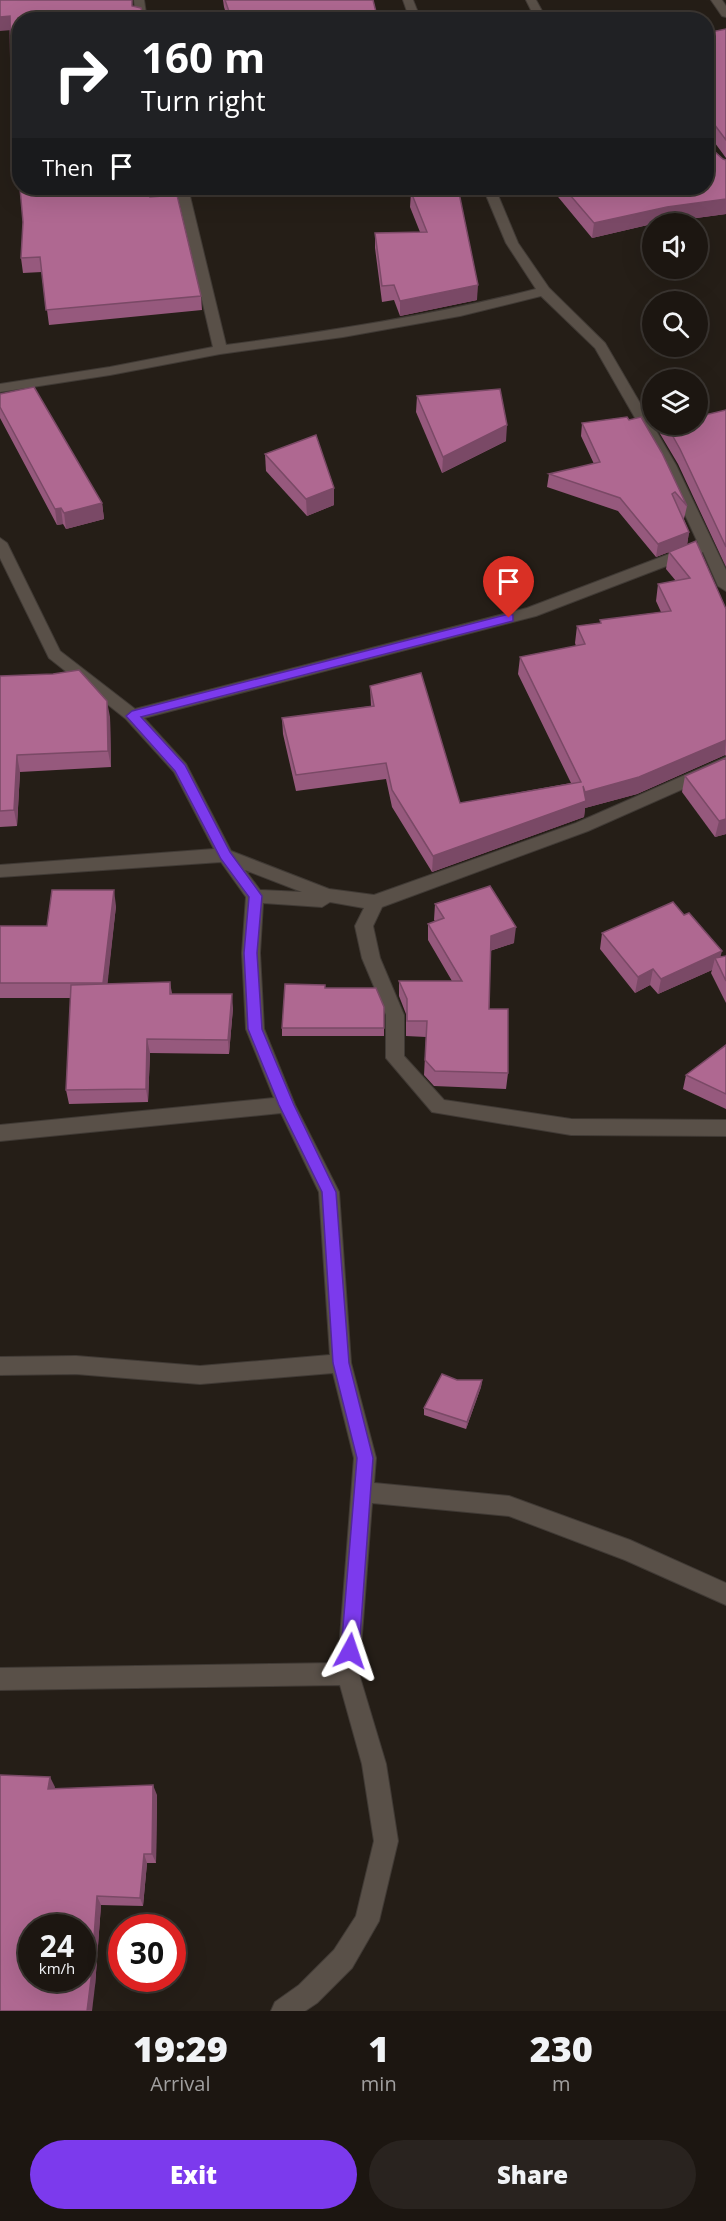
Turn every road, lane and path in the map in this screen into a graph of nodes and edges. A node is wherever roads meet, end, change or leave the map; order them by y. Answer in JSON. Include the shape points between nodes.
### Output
{"nodes":[{"id":1,"x":716,"y":0,"type":"edge"},
{"id":2,"x":726,"y":14,"type":"edge"},
{"id":3,"x":184,"y":195,"type":"edge"},
{"id":4,"x":492,"y":195,"type":"edge"},
{"id":5,"x":544,"y":291,"type":"junction"},
{"id":6,"x":220,"y":350,"type":"junction"},
{"id":7,"x":0,"y":388,"type":"edge"},
{"id":8,"x":0,"y":543,"type":"edge"},
{"id":9,"x":705,"y":546,"type":"junction"},
{"id":10,"x":726,"y":586,"type":"edge"},
{"id":11,"x":132,"y":716,"type":"junction"},
{"id":12,"x":726,"y":763,"type":"edge"},
{"id":13,"x":225,"y":855,"type":"junction"},
{"id":14,"x":0,"y":871,"type":"edge"},
{"id":15,"x":255,"y":896,"type":"junction"},
{"id":16,"x":375,"y":902,"type":"junction"},
{"id":17,"x":286,"y":1105,"type":"junction"},
{"id":18,"x":726,"y":1128,"type":"edge"},
{"id":19,"x":0,"y":1133,"type":"edge"},
{"id":20,"x":341,"y":1363,"type":"junction"},
{"id":21,"x":0,"y":1366,"type":"edge"},
{"id":22,"x":364,"y":1492,"type":"junction"},
{"id":23,"x":726,"y":1594,"type":"edge"},
{"id":24,"x":348,"y":1674,"type":"junction"},
{"id":25,"x":0,"y":1679,"type":"edge"},
{"id":26,"x":284,"y":2011,"type":"edge"}],
"edges":[{"from":1,"to":2,"type":"street"},
{"from":3,"to":6,"type":"street"},
{"from":4,"to":5,"type":"street","via":[[512,243]]},
{"from":5,"to":6,"type":"street","via":[[460,312]]},
{"from":5,"to":9,"type":"street","via":[[600,346],[669,465]]},
{"from":6,"to":7,"type":"street"},
{"from":8,"to":11,"type":"street","via":[[54,654]]},
{"from":9,"to":10,"type":"street"},
{"from":9,"to":11,"type":"street","via":[[531,612]]},
{"from":11,"to":13,"type":"street","via":[[180,768]]},
{"from":12,"to":16,"type":"street","via":[[582,827]]},
{"from":13,"to":14,"type":"street"},
{"from":13,"to":15,"type":"street"},
{"from":13,"to":16,"type":"street","via":[[327,895]]},
{"from":15,"to":16,"type":"street"},
{"from":15,"to":17,"type":"street","via":[[251,953],[255,1029]]},
{"from":16,"to":18,"type":"street","via":[[364,926],[395,1015],[395,1058],[439,1107],[571,1127]]},
{"from":17,"to":19,"type":"street"},
{"from":17,"to":20,"type":"street","via":[[329,1192]]},
{"from":20,"to":21,"type":"street","via":[[200,1375],[76,1365]]},
{"from":20,"to":22,"type":"street","via":[[365,1458]]},
{"from":22,"to":23,"type":"street","via":[[509,1506],[630,1551]]},
{"from":22,"to":24,"type":"street"},
{"from":24,"to":25,"type":"street"},
{"from":24,"to":26,"type":"street","via":[[374,1764],[386,1841],[367,1921],[343,1959],[308,1994]]}]}
